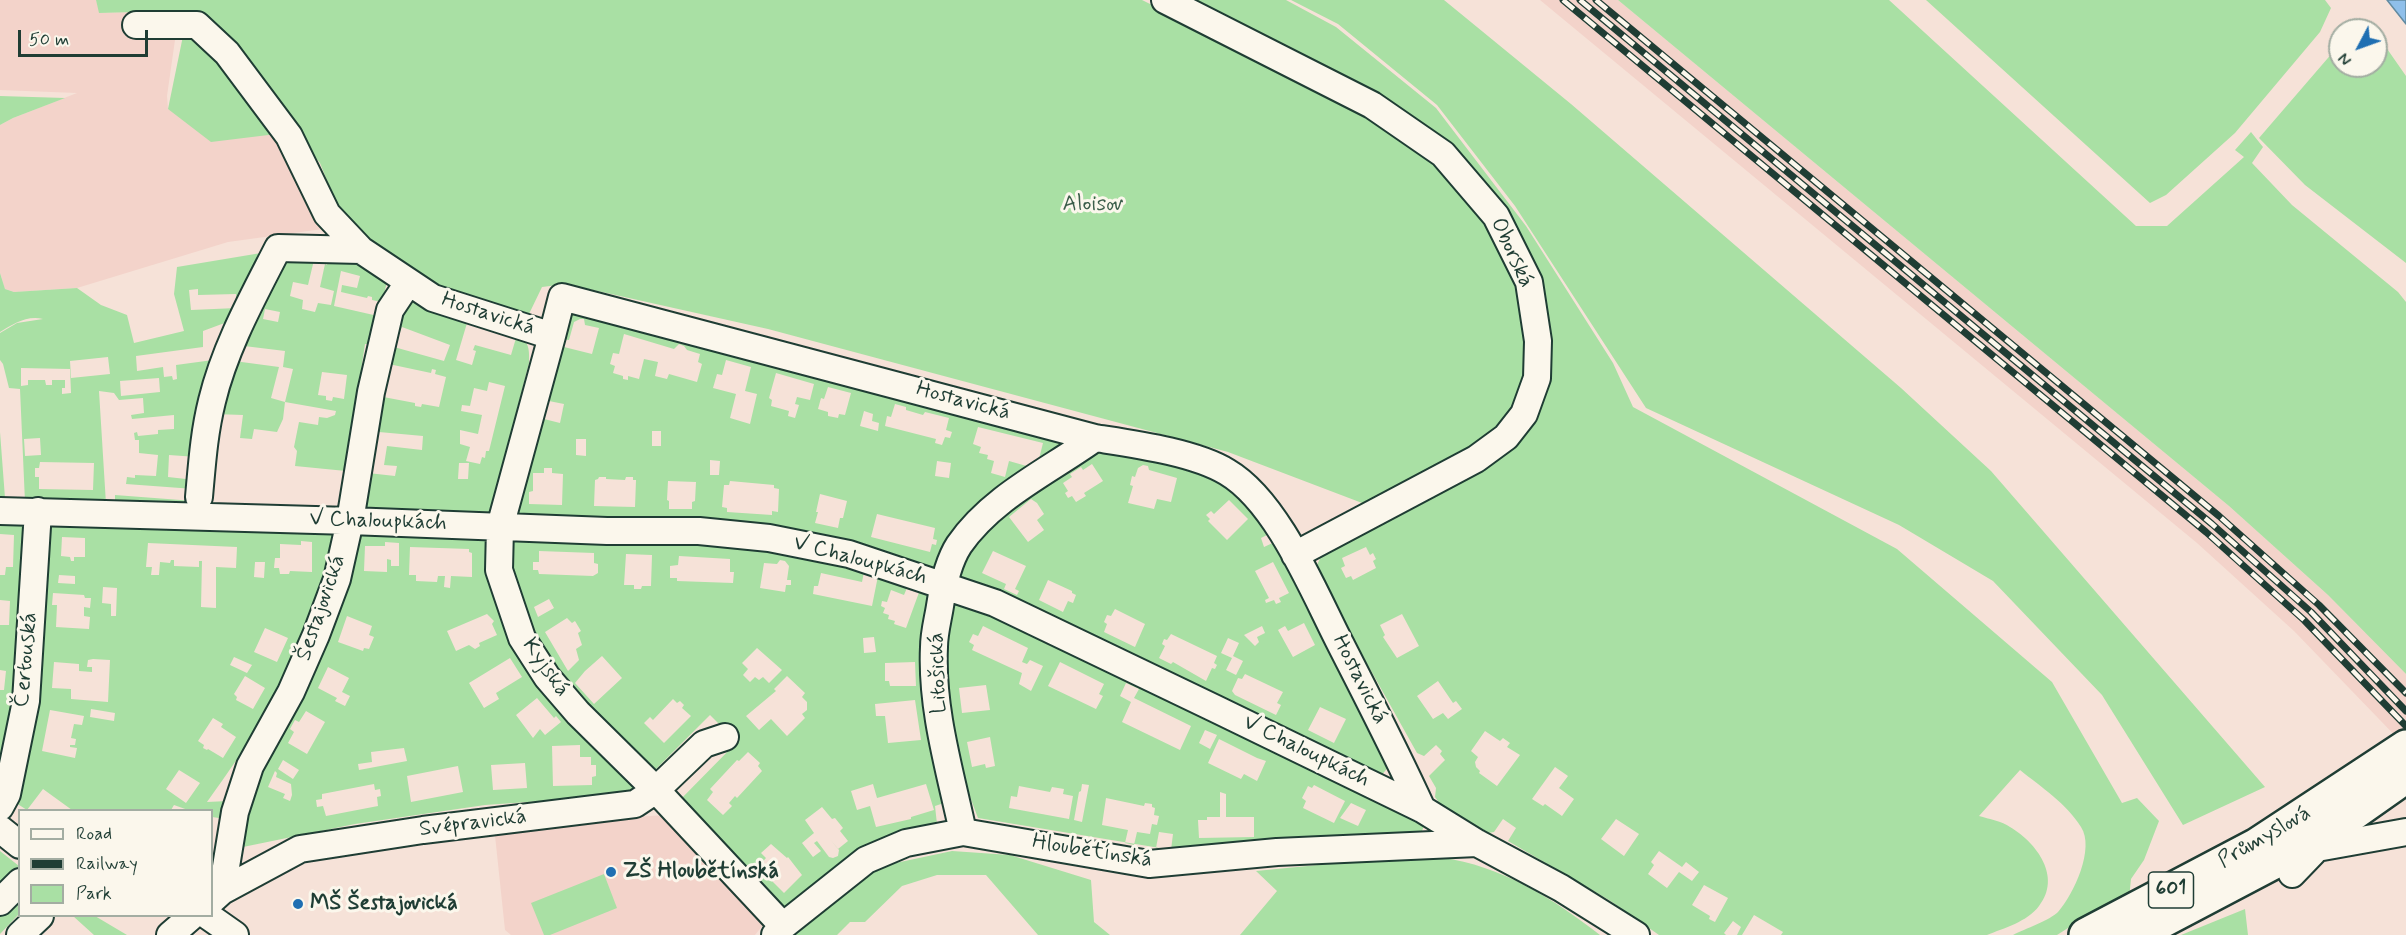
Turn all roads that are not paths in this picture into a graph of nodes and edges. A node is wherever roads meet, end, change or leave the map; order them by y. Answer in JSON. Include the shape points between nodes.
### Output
{"nodes":[{"id":1,"x":1166,"y":0,"type":"edge"},
{"id":2,"x":136,"y":25,"type":"dead end"},
{"id":3,"x":361,"y":250,"type":"junction"},
{"id":4,"x":408,"y":284,"type":"junction"},
{"id":5,"x":552,"y":336,"type":"junction"},
{"id":6,"x":1095,"y":438,"type":"junction"},
{"id":7,"x":199,"y":497,"type":"dead end"},
{"id":8,"x":0,"y":511,"type":"edge"},
{"id":9,"x":38,"y":511,"type":"junction"},
{"id":10,"x":350,"y":520,"type":"junction"},
{"id":11,"x":500,"y":526,"type":"junction"},
{"id":12,"x":1295,"y":555,"type":"junction"},
{"id":13,"x":943,"y":584,"type":"junction"},
{"id":14,"x":725,"y":737,"type":"dead end"},
{"id":15,"x":2406,"y":747,"type":"edge"},
{"id":16,"x":2406,"y":776,"type":"edge"},
{"id":17,"x":656,"y":790,"type":"junction"},
{"id":18,"x":0,"y":807,"type":"edge"},
{"id":19,"x":1422,"y":809,"type":"junction"},
{"id":20,"x":0,"y":829,"type":"edge"},
{"id":21,"x":963,"y":832,"type":"junction"},
{"id":22,"x":2406,"y":832,"type":"edge"},
{"id":23,"x":18,"y":843,"type":"edge"},
{"id":24,"x":1476,"y":843,"type":"junction"},
{"id":25,"x":2274,"y":861,"type":"junction"},
{"id":26,"x":18,"y":884,"type":"edge"},
{"id":27,"x":217,"y":896,"type":"edge"},
{"id":28,"x":0,"y":902,"type":"edge"},
{"id":29,"x":38,"y":917,"type":"edge"},
{"id":30,"x":190,"y":917,"type":"edge"},
{"id":31,"x":211,"y":917,"type":"edge"},
{"id":32,"x":779,"y":930,"type":"edge"},
{"id":33,"x":20,"y":935,"type":"edge"},
{"id":34,"x":170,"y":935,"type":"edge"},
{"id":35,"x":235,"y":935,"type":"edge"},
{"id":36,"x":1636,"y":935,"type":"edge"},
{"id":37,"x":2086,"y":935,"type":"edge"},
{"id":38,"x":2136,"y":935,"type":"edge"}],
"edges":[{"from":1,"to":12,"type":"street","name":"Oborská","via":[[1372,105],[1443,154],[1496,216],[1529,282],[1538,341],[1537,378],[1524,414],[1506,437],[1476,459]]},
{"from":2,"to":3,"type":"street","name":"Hostavická","via":[[197,25],[227,52],[289,136],[327,214]]},
{"from":3,"to":4,"type":"street","name":"Hostavická"},
{"from":3,"to":7,"type":"street","via":[[278,248],[236,331],[212,398]]},
{"from":4,"to":5,"type":"street","name":"Hostavická","via":[[433,298]]},
{"from":4,"to":10,"type":"street","name":"Šestajovická","via":[[390,310],[371,392]]},
{"from":5,"to":6,"type":"street","name":"Hostavická","via":[[562,297]]},
{"from":5,"to":11,"type":"street","name":"Kyjská"},
{"from":6,"to":12,"type":"street","name":"Hostavická","via":[[1184,456],[1228,472],[1266,508]]},
{"from":6,"to":13,"type":"street","name":"Litošická","via":[[1015,490],[981,520],[958,546]]},
{"from":8,"to":9,"type":"street","name":"V Chaloupkách"},
{"from":9,"to":10,"type":"street","name":"V Chaloupkách"},
{"from":9,"to":18,"type":"street","name":"Čertouská","via":[[26,701],[7,794]]},
{"from":10,"to":11,"type":"street","name":"V Chaloupkách"},
{"from":10,"to":27,"type":"street","name":"Šestajovická","via":[[337,579],[316,635],[291,692],[250,766],[235,812]]},
{"from":11,"to":13,"type":"street","name":"V Chaloupkách","via":[[699,531],[769,538],[849,554]]},
{"from":11,"to":17,"type":"street","name":"Kyjská","via":[[499,570],[522,638],[547,677],[578,713]]},
{"from":12,"to":19,"type":"street","name":"Hostavická"},
{"from":13,"to":19,"type":"street","name":"V Chaloupkách","via":[[996,603]]},
{"from":13,"to":21,"type":"street","name":"Litošická","via":[[934,646],[936,696]]},
{"from":14,"to":17,"type":"street","name":"Svépravická","via":[[704,744]]},
{"from":15,"to":25,"type":"main road","name":"Průmyslová","number":"601"},
{"from":16,"to":25,"type":"main road","name":"Průmyslová","number":"601","via":[[2334,826]]},
{"from":17,"to":27,"type":"street","name":"Svépravická","via":[[635,804],[300,849]]},
{"from":17,"to":32,"type":"street","name":"Kyjská"},
{"from":19,"to":24,"type":"street","name":"V Chaloupkách"},
{"from":20,"to":23,"type":"street"},
{"from":21,"to":24,"type":"street","name":"Hloubětínská","via":[[1149,864],[1277,852]]},
{"from":21,"to":32,"type":"street","name":"Hloubětínská","via":[[906,843],[866,860]]},
{"from":22,"to":25,"type":"street","via":[[2317,848]]},
{"from":24,"to":36,"type":"street","name":"V Chaloupkách","via":[[1561,888]]},
{"from":25,"to":37,"type":"main road","name":"Průmyslová","number":"601"},
{"from":25,"to":38,"type":"main road","name":"Průmyslová","number":"601"},
{"from":26,"to":28,"type":"street"},
{"from":29,"to":33,"type":"street"},
{"from":30,"to":34,"type":"street"},
{"from":31,"to":35,"type":"street"}]}
